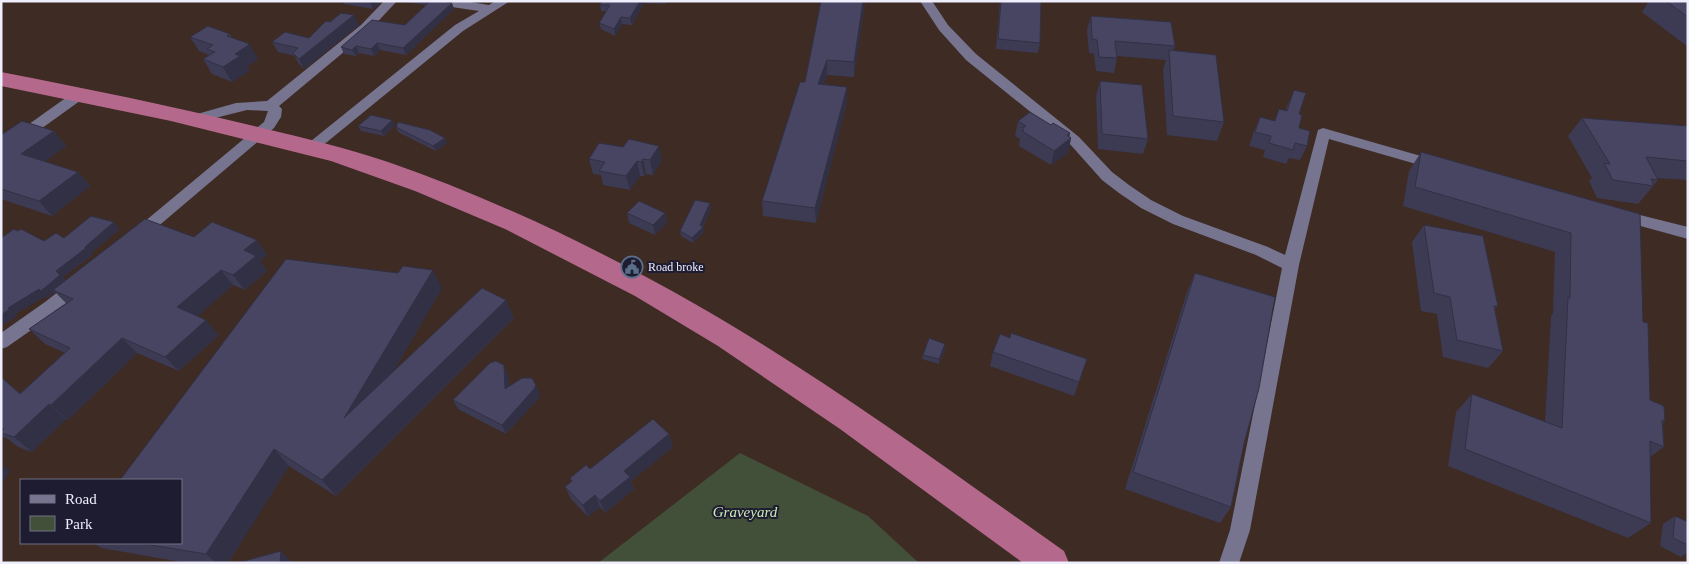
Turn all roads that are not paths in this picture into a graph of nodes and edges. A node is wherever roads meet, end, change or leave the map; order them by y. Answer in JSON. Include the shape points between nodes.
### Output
{"nodes":[{"id":1,"x":392,"y":1,"type":"edge"},
{"id":2,"x":438,"y":1,"type":"edge"},
{"id":3,"x":504,"y":1,"type":"edge"},
{"id":4,"x":926,"y":1,"type":"edge"},
{"id":5,"x":491,"y":9,"type":"junction"},
{"id":6,"x":1,"y":80,"type":"edge"},
{"id":7,"x":79,"y":95,"type":"junction"},
{"id":8,"x":270,"y":106,"type":"junction"},
{"id":9,"x":195,"y":119,"type":"junction"},
{"id":10,"x":258,"y":134,"type":"junction"},
{"id":11,"x":311,"y":148,"type":"junction"},
{"id":12,"x":1,"y":151,"type":"edge"},
{"id":13,"x":1448,"y":168,"type":"edge"},
{"id":14,"x":1602,"y":210,"type":"edge"},
{"id":15,"x":1688,"y":233,"type":"edge"},
{"id":16,"x":125,"y":246,"type":"edge"},
{"id":17,"x":1291,"y":264,"type":"junction"},
{"id":18,"x":89,"y":276,"type":"edge"},
{"id":19,"x":1,"y":342,"type":"edge"},
{"id":20,"x":1052,"y":563,"type":"edge"},
{"id":21,"x":1229,"y":563,"type":"edge"}],
"edges":[{"from":1,"to":8,"type":"street","via":[[365,28]]},
{"from":2,"to":5,"type":"street"},
{"from":3,"to":5,"type":"street"},
{"from":4,"to":17,"type":"street","via":[[971,57],[1074,140],[1107,176],[1124,189],[1178,220]]},
{"from":5,"to":11,"type":"street","via":[[447,37]]},
{"from":6,"to":7,"type":"highway"},
{"from":7,"to":9,"type":"highway"},
{"from":7,"to":12,"type":"street"},
{"from":8,"to":9,"type":"street","via":[[243,106]]},
{"from":8,"to":10,"type":"street","via":[[275,109],[274,117]]},
{"from":9,"to":10,"type":"highway"},
{"from":10,"to":11,"type":"highway"},
{"from":10,"to":16,"type":"street"},
{"from":11,"to":20,"type":"highway","via":[[394,174],[513,223],[594,262],[689,314],[816,396]]},
{"from":13,"to":17,"type":"street","via":[[1323,133]]},
{"from":14,"to":15,"type":"street"},
{"from":17,"to":21,"type":"street","via":[[1240,530]]},
{"from":18,"to":19,"type":"street"}]}
